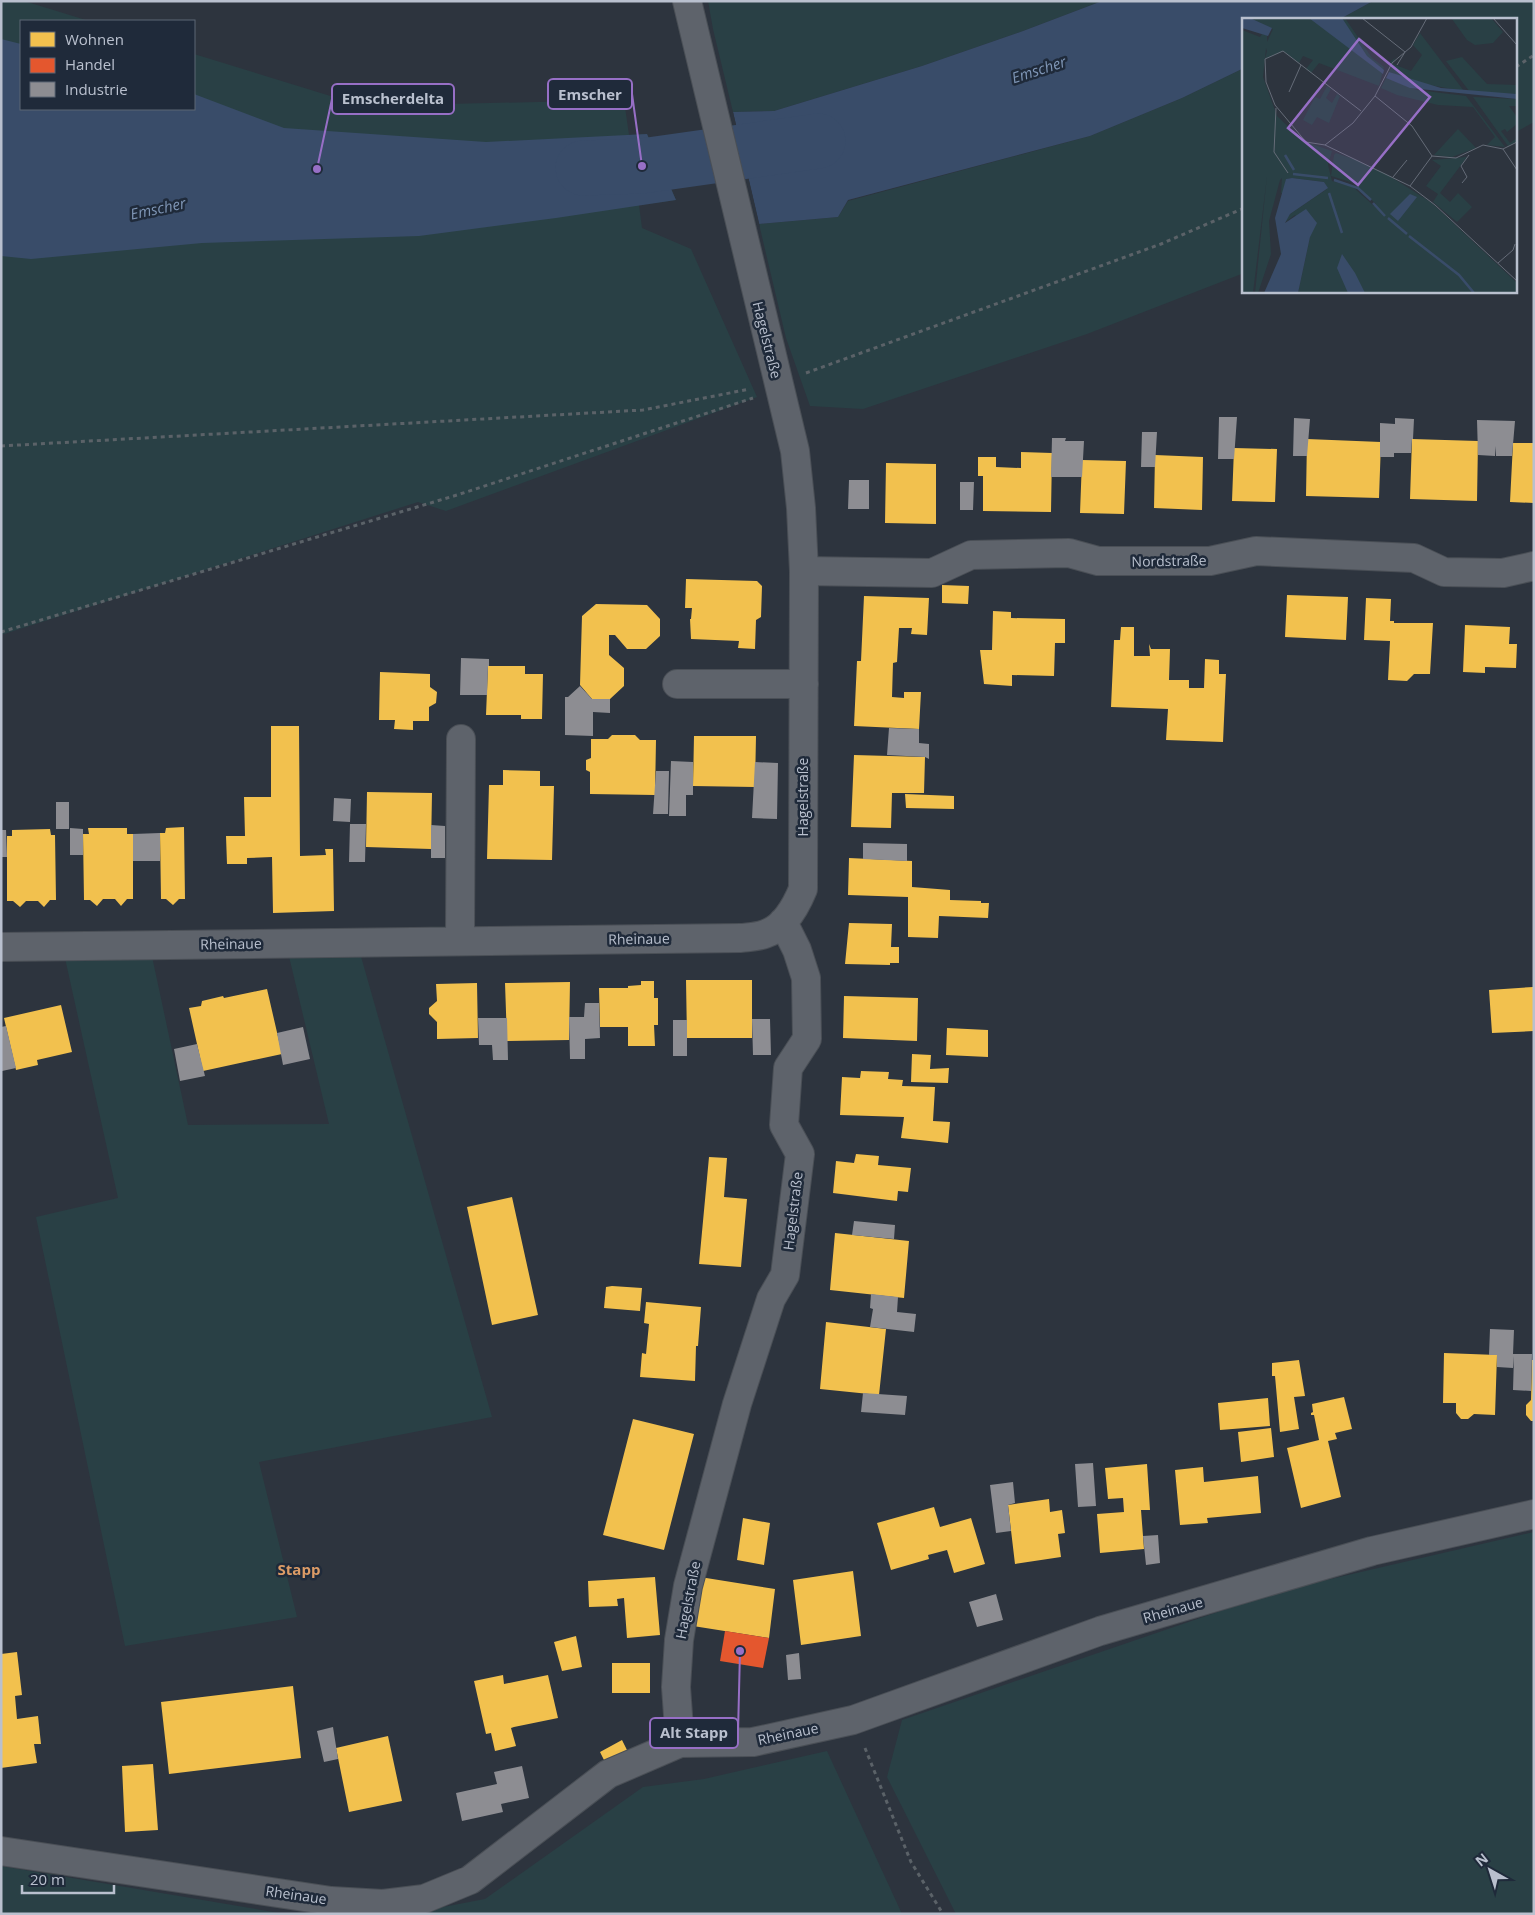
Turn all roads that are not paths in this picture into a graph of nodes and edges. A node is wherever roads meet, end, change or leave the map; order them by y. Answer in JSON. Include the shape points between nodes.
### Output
{"nodes":[{"id":1,"x":687,"y":1,"type":"edge"},
{"id":2,"x":1534,"y":566,"type":"edge"},
{"id":3,"x":804,"y":571,"type":"junction"},
{"id":4,"x":677,"y":684,"type":"dead end"},
{"id":5,"x":804,"y":684,"type":"junction"},
{"id":6,"x":461,"y":739,"type":"dead end"},
{"id":7,"x":783,"y":922,"type":"junction"},
{"id":8,"x":460,"y":942,"type":"junction"},
{"id":9,"x":1,"y":946,"type":"edge"},
{"id":10,"x":1534,"y":1514,"type":"edge"},
{"id":11,"x":680,"y":1742,"type":"junction"},
{"id":12,"x":1,"y":1852,"type":"edge"}],
"edges":[{"from":1,"to":3,"type":"street","name":"Hagelstraße","via":[[795,451]]},
{"from":2,"to":3,"type":"street","name":"Nordstraße","via":[[1503,574],[1444,572],[1414,558],[1256,551],[1210,561],[1098,561],[1069,553],[971,555],[932,573]]},
{"from":3,"to":5,"type":"street","name":"Hagelstraße"},
{"from":4,"to":5,"type":"street"},
{"from":5,"to":7,"type":"street","name":"Hagelstraße","via":[[803,889],[796,906]]},
{"from":6,"to":8,"type":"street"},
{"from":7,"to":8,"type":"street","name":"Rheinaue","via":[[766,934],[741,938]]},
{"from":7,"to":11,"type":"street","name":"Hagelstraße","via":[[806,978],[807,1039],[788,1068],[784,1125],[800,1154],[799,1163],[785,1274],[771,1299],[737,1404],[688,1586],[679,1640],[676,1687]]},
{"from":8,"to":9,"type":"street","name":"Rheinaue"},
{"from":10,"to":11,"type":"street","name":"Rheinaue","via":[[1372,1551],[1100,1631],[853,1720],[753,1742]]},
{"from":11,"to":12,"type":"street","name":"Rheinaue","via":[[608,1774],[470,1880],[424,1899],[383,1904],[332,1900]]}]}
